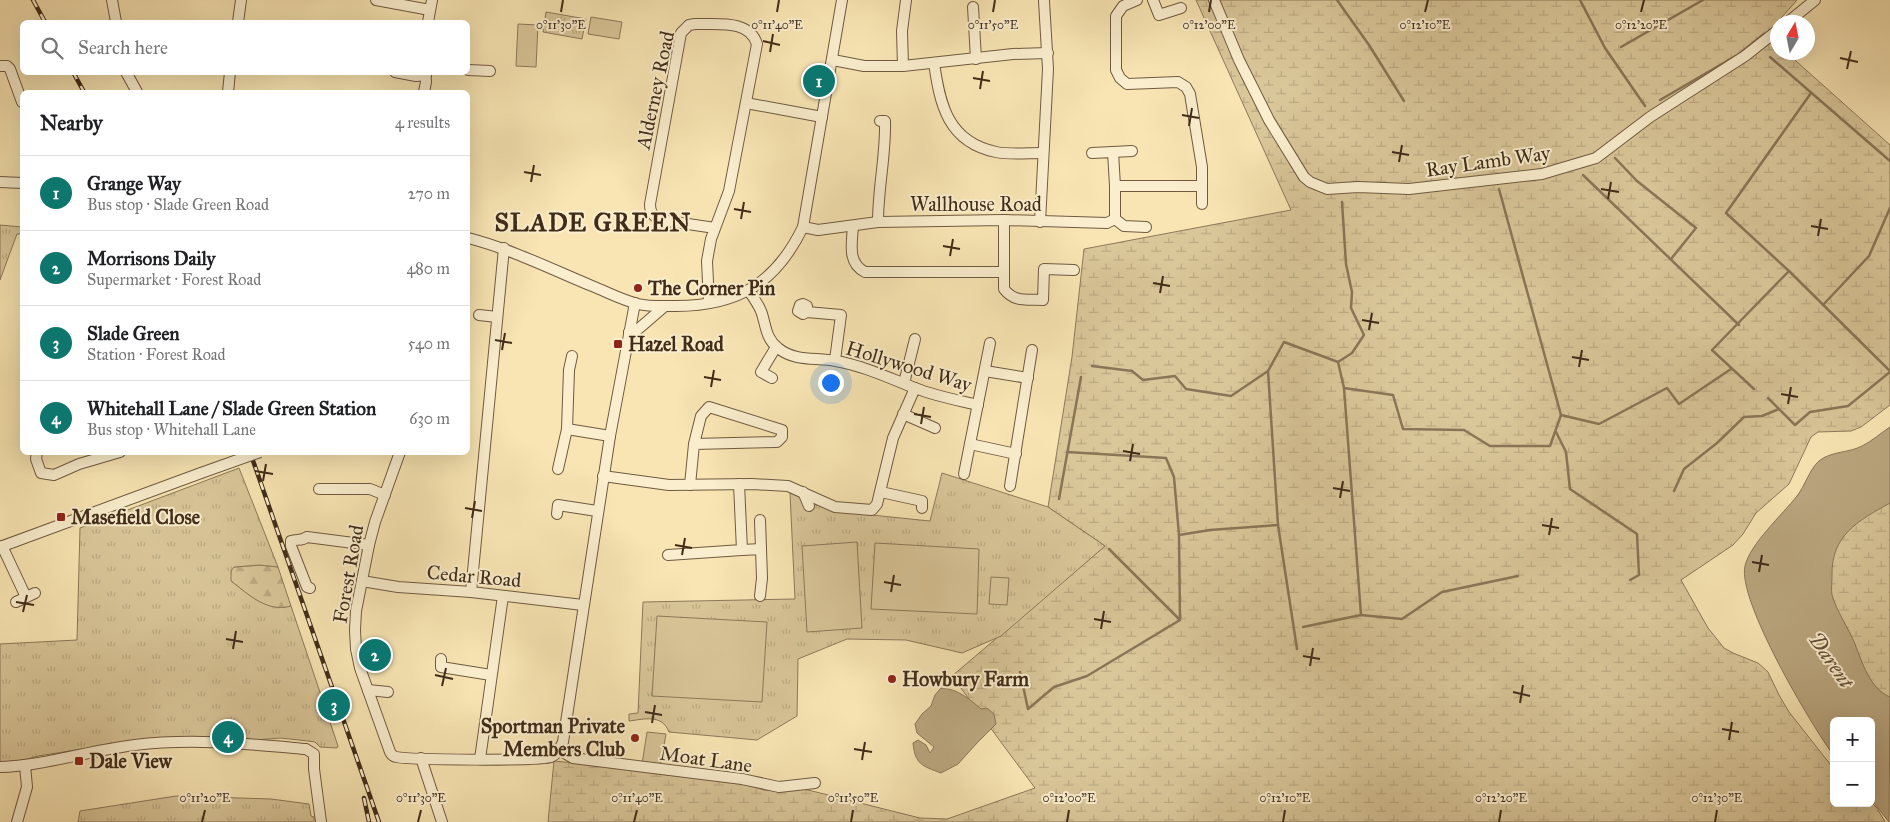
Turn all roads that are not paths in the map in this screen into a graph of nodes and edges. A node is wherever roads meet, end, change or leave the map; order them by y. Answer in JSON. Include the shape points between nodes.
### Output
{"nodes":[{"id":1,"x":112,"y":0,"type":"edge"},
{"id":2,"x":241,"y":0,"type":"edge"},
{"id":3,"x":376,"y":0,"type":"edge"},
{"id":4,"x":842,"y":0,"type":"edge"},
{"id":5,"x":906,"y":0,"type":"edge"},
{"id":6,"x":1137,"y":0,"type":"edge"},
{"id":7,"x":1153,"y":0,"type":"edge"},
{"id":8,"x":1214,"y":0,"type":"edge"},
{"id":9,"x":1044,"y":1,"type":"edge"},
{"id":10,"x":1812,"y":3,"type":"edge"},
{"id":11,"x":431,"y":5,"type":"edge"},
{"id":12,"x":974,"y":7,"type":"dead end"},
{"id":13,"x":1181,"y":8,"type":"dead end"},
{"id":14,"x":1797,"y":15,"type":"edge"},
{"id":15,"x":116,"y":20,"type":"edge"},
{"id":16,"x":238,"y":20,"type":"edge"},
{"id":17,"x":428,"y":20,"type":"edge"},
{"id":18,"x":1770,"y":36,"type":"edge"},
{"id":19,"x":1048,"y":53,"type":"junction"},
{"id":20,"x":976,"y":59,"type":"junction"},
{"id":21,"x":833,"y":60,"type":"junction"},
{"id":22,"x":934,"y":63,"type":"junction"},
{"id":23,"x":0,"y":66,"type":"edge"},
{"id":24,"x":903,"y":66,"type":"junction"},
{"id":25,"x":470,"y":70,"type":"edge"},
{"id":26,"x":490,"y":71,"type":"dead end"},
{"id":27,"x":128,"y":75,"type":"edge"},
{"id":28,"x":230,"y":75,"type":"edge"},
{"id":29,"x":426,"y":75,"type":"edge"},
{"id":30,"x":136,"y":90,"type":"edge"},
{"id":31,"x":228,"y":90,"type":"edge"},
{"id":32,"x":424,"y":90,"type":"edge"},
{"id":33,"x":20,"y":96,"type":"edge"},
{"id":34,"x":746,"y":103,"type":"junction"},
{"id":35,"x":822,"y":117,"type":"junction"},
{"id":36,"x":886,"y":121,"type":"dead end"},
{"id":37,"x":1132,"y":151,"type":"dead end"},
{"id":38,"x":1113,"y":152,"type":"junction"},
{"id":39,"x":1042,"y":153,"type":"junction"},
{"id":40,"x":1092,"y":153,"type":"dead end"},
{"id":41,"x":0,"y":182,"type":"edge"},
{"id":42,"x":20,"y":183,"type":"edge"},
{"id":43,"x":1115,"y":186,"type":"junction"},
{"id":44,"x":1202,"y":186,"type":"junction"},
{"id":45,"x":1202,"y":204,"type":"dead end"},
{"id":46,"x":1116,"y":219,"type":"junction"},
{"id":47,"x":1004,"y":220,"type":"junction"},
{"id":48,"x":878,"y":222,"type":"junction"},
{"id":49,"x":1040,"y":222,"type":"junction"},
{"id":50,"x":853,"y":226,"type":"junction"},
{"id":51,"x":803,"y":227,"type":"junction"},
{"id":52,"x":1146,"y":227,"type":"dead end"},
{"id":53,"x":715,"y":228,"type":"junction"},
{"id":54,"x":470,"y":239,"type":"edge"},
{"id":55,"x":504,"y":248,"type":"junction"},
{"id":56,"x":1074,"y":270,"type":"dead end"},
{"id":57,"x":1004,"y":272,"type":"junction"},
{"id":58,"x":750,"y":291,"type":"junction"},
{"id":59,"x":635,"y":303,"type":"junction"},
{"id":60,"x":709,"y":303,"type":"junction"},
{"id":61,"x":665,"y":306,"type":"junction"},
{"id":62,"x":807,"y":312,"type":"dead end"},
{"id":63,"x":479,"y":315,"type":"dead end"},
{"id":64,"x":496,"y":317,"type":"junction"},
{"id":65,"x":629,"y":332,"type":"junction"},
{"id":66,"x":914,"y":339,"type":"dead end"},
{"id":67,"x":990,"y":343,"type":"dead end"},
{"id":68,"x":776,"y":347,"type":"junction"},
{"id":69,"x":1032,"y":350,"type":"dead end"},
{"id":70,"x":572,"y":356,"type":"dead end"},
{"id":71,"x":835,"y":360,"type":"junction"},
{"id":72,"x":985,"y":371,"type":"junction"},
{"id":73,"x":772,"y":378,"type":"dead end"},
{"id":74,"x":1028,"y":378,"type":"junction"},
{"id":75,"x":904,"y":383,"type":"junction"},
{"id":76,"x":915,"y":388,"type":"junction"},
{"id":77,"x":978,"y":405,"type":"junction"},
{"id":78,"x":903,"y":414,"type":"junction"},
{"id":79,"x":935,"y":428,"type":"dead end"},
{"id":80,"x":567,"y":429,"type":"junction"},
{"id":81,"x":610,"y":436,"type":"junction"},
{"id":82,"x":694,"y":444,"type":"junction"},
{"id":83,"x":970,"y":444,"type":"junction"},
{"id":84,"x":1016,"y":454,"type":"junction"},
{"id":85,"x":37,"y":455,"type":"edge"},
{"id":86,"x":110,"y":455,"type":"edge"},
{"id":87,"x":252,"y":455,"type":"edge"},
{"id":88,"x":399,"y":455,"type":"edge"},
{"id":89,"x":558,"y":469,"type":"dead end"},
{"id":90,"x":964,"y":474,"type":"dead end"},
{"id":91,"x":603,"y":476,"type":"junction"},
{"id":92,"x":739,"y":484,"type":"junction"},
{"id":93,"x":690,"y":485,"type":"junction"},
{"id":94,"x":1010,"y":486,"type":"dead end"},
{"id":95,"x":319,"y":489,"type":"dead end"},
{"id":96,"x":803,"y":492,"type":"junction"},
{"id":97,"x":880,"y":492,"type":"junction"},
{"id":98,"x":385,"y":494,"type":"junction"},
{"id":99,"x":809,"y":506,"type":"dead end"},
{"id":100,"x":922,"y":508,"type":"dead end"},
{"id":101,"x":598,"y":511,"type":"junction"},
{"id":102,"x":557,"y":514,"type":"dead end"},
{"id":103,"x":760,"y":520,"type":"dead end"},
{"id":104,"x":369,"y":545,"type":"junction"},
{"id":105,"x":1,"y":547,"type":"edge"},
{"id":106,"x":761,"y":549,"type":"junction"},
{"id":107,"x":742,"y":550,"type":"junction"},
{"id":108,"x":668,"y":555,"type":"dead end"},
{"id":109,"x":362,"y":581,"type":"junction"},
{"id":110,"x":310,"y":588,"type":"dead end"},
{"id":111,"x":471,"y":592,"type":"junction"},
{"id":112,"x":503,"y":596,"type":"junction"},
{"id":113,"x":760,"y":596,"type":"dead end"},
{"id":114,"x":16,"y":602,"type":"dead end"},
{"id":115,"x":583,"y":605,"type":"junction"},
{"id":116,"x":441,"y":666,"type":"dead end"},
{"id":117,"x":491,"y":675,"type":"junction"},
{"id":118,"x":368,"y":690,"type":"junction"},
{"id":119,"x":388,"y":692,"type":"dead end"},
{"id":120,"x":559,"y":750,"type":"junction"},
{"id":121,"x":421,"y":758,"type":"junction"},
{"id":122,"x":480,"y":759,"type":"junction"},
{"id":123,"x":25,"y":765,"type":"junction"},
{"id":124,"x":0,"y":768,"type":"edge"},
{"id":125,"x":815,"y":783,"type":"dead end"},
{"id":126,"x":18,"y":822,"type":"edge"},
{"id":127,"x":321,"y":822,"type":"edge"},
{"id":128,"x":442,"y":822,"type":"edge"}],
"edges":[{"from":1,"to":15,"type":"street"},
{"from":2,"to":16,"type":"street"},
{"from":3,"to":11,"type":"street"},
{"from":4,"to":21,"type":"street"},
{"from":5,"to":24,"type":"street","via":[[902,31]]},
{"from":6,"to":44,"type":"street","via":[[1122,6],[1116,16],[1116,70],[1127,84],[1178,82],[1186,87],[1194,116]]},
{"from":7,"to":13,"type":"street","via":[[1159,15]]},
{"from":8,"to":18,"type":"street","name":"Ray Lamb Way","via":[[1238,60],[1269,120],[1304,177],[1327,188],[1425,188],[1542,174],[1596,158],[1650,116],[1745,56]]},
{"from":9,"to":19,"type":"street"},
{"from":10,"to":14,"type":"street"},
{"from":11,"to":17,"type":"street"},
{"from":12,"to":20,"type":"street"},
{"from":19,"to":20,"type":"street"},
{"from":19,"to":39,"type":"street"},
{"from":20,"to":22,"type":"street"},
{"from":21,"to":24,"type":"street","via":[[864,66]]},
{"from":21,"to":35,"type":"street"},
{"from":22,"to":24,"type":"street"},
{"from":22,"to":39,"type":"street","via":[[943,110],[962,136],[984,149],[998,152]]},
{"from":23,"to":33,"type":"street","via":[[10,69]]},
{"from":25,"to":26,"type":"street"},
{"from":27,"to":30,"type":"street"},
{"from":28,"to":31,"type":"street"},
{"from":29,"to":32,"type":"street"},
{"from":34,"to":35,"type":"street"},
{"from":34,"to":53,"type":"street","name":"Alderney Road","via":[[729,191]]},
{"from":34,"to":53,"type":"street","name":"Alderney Road","via":[[757,44],[754,37],[741,26],[696,24],[684,28],[650,212],[661,220]]},
{"from":35,"to":51,"type":"street"},
{"from":36,"to":48,"type":"street"},
{"from":37,"to":38,"type":"street"},
{"from":38,"to":40,"type":"street"},
{"from":38,"to":43,"type":"street"},
{"from":39,"to":49,"type":"street"},
{"from":41,"to":42,"type":"street"},
{"from":43,"to":44,"type":"street"},
{"from":43,"to":46,"type":"street"},
{"from":44,"to":45,"type":"street"},
{"from":46,"to":49,"type":"street","name":"Wallhouse Road","via":[[1107,224]]},
{"from":46,"to":52,"type":"street","name":"Wallhouse Road","via":[[1124,226]]},
{"from":47,"to":48,"type":"street","name":"Wallhouse Road"},
{"from":47,"to":49,"type":"street","name":"Wallhouse Road"},
{"from":47,"to":57,"type":"street"},
{"from":48,"to":50,"type":"street","name":"Wallhouse Road"},
{"from":50,"to":51,"type":"street","name":"Wallhouse Road","via":[[818,230]]},
{"from":50,"to":57,"type":"street","via":[[854,263],[865,272]]},
{"from":51,"to":58,"type":"street","via":[[781,265]]},
{"from":53,"to":60,"type":"street","name":"Alderney Road","via":[[707,261]]},
{"from":54,"to":55,"type":"street"},
{"from":55,"to":59,"type":"street"},
{"from":55,"to":64,"type":"street"},
{"from":56,"to":57,"type":"street","via":[[1044,269],[1043,300],[1010,296],[1004,289]]},
{"from":58,"to":60,"type":"street"},
{"from":58,"to":68,"type":"street","via":[[761,310],[764,328]]},
{"from":59,"to":61,"type":"street"},
{"from":59,"to":65,"type":"street"},
{"from":60,"to":61,"type":"street"},
{"from":61,"to":65,"type":"street","via":[[636,331]]},
{"from":62,"to":71,"type":"street","via":[[844,315]]},
{"from":63,"to":64,"type":"street"},
{"from":64,"to":111,"type":"street"},
{"from":65,"to":81,"type":"street"},
{"from":66,"to":75,"type":"street"},
{"from":67,"to":72,"type":"street","name":"Hollywood Way"},
{"from":68,"to":71,"type":"street","name":"Hollywood Way","via":[[795,357]]},
{"from":68,"to":73,"type":"street","via":[[758,370]]},
{"from":69,"to":74,"type":"street"},
{"from":70,"to":80,"type":"street"},
{"from":71,"to":75,"type":"street","name":"Hollywood Way"},
{"from":72,"to":74,"type":"street","name":"Hollywood Way"},
{"from":72,"to":77,"type":"street","name":"Hollywood Way"},
{"from":74,"to":84,"type":"street"},
{"from":75,"to":76,"type":"street","name":"Hollywood Way"},
{"from":76,"to":77,"type":"street","name":"Hollywood Way"},
{"from":76,"to":78,"type":"street"},
{"from":77,"to":83,"type":"street","name":"Hollywood Way"},
{"from":78,"to":79,"type":"street"},
{"from":78,"to":97,"type":"street","via":[[889,450]]},
{"from":80,"to":81,"type":"street"},
{"from":80,"to":89,"type":"street"},
{"from":81,"to":91,"type":"street"},
{"from":82,"to":82,"type":"street","via":[[777,442],[782,437],[782,430],[709,407],[700,416]]},
{"from":82,"to":93,"type":"street"},
{"from":83,"to":84,"type":"street"},
{"from":83,"to":90,"type":"street","name":"Hollywood Way"},
{"from":84,"to":94,"type":"street"},
{"from":85,"to":86,"type":"street","via":[[41,473],[54,475]]},
{"from":87,"to":105,"type":"street","bridge":true},
{"from":88,"to":98,"type":"street","name":"Forest Road"},
{"from":91,"to":93,"type":"street"},
{"from":91,"to":101,"type":"street"},
{"from":92,"to":93,"type":"street"},
{"from":92,"to":96,"type":"street","via":[[788,486]]},
{"from":92,"to":107,"type":"street"},
{"from":95,"to":98,"type":"street","via":[[370,489]]},
{"from":96,"to":97,"type":"street","via":[[835,507],[870,510],[877,506]]},
{"from":96,"to":99,"type":"street"},
{"from":97,"to":100,"type":"street","via":[[922,501]]},
{"from":98,"to":104,"type":"street","name":"Forest Road"},
{"from":101,"to":102,"type":"street","via":[[558,505]]},
{"from":101,"to":115,"type":"street"},
{"from":103,"to":106,"type":"street"},
{"from":104,"to":109,"type":"street","name":"Forest Road"},
{"from":104,"to":110,"type":"street","via":[[308,537],[291,542]]},
{"from":105,"to":114,"type":"street","via":[[30,595]]},
{"from":106,"to":107,"type":"street"},
{"from":106,"to":113,"type":"street"},
{"from":107,"to":108,"type":"street"},
{"from":109,"to":111,"type":"street","name":"Cedar Road"},
{"from":109,"to":118,"type":"street","name":"Forest Road","via":[[356,611],[356,649]]},
{"from":111,"to":112,"type":"street","name":"Cedar Road"},
{"from":112,"to":115,"type":"street","name":"Cedar Road"},
{"from":112,"to":117,"type":"street"},
{"from":115,"to":120,"type":"street"},
{"from":116,"to":117,"type":"street"},
{"from":117,"to":122,"type":"street"},
{"from":118,"to":119,"type":"street"},
{"from":118,"to":121,"type":"street","name":"Forest Road","via":[[390,752],[397,757]]},
{"from":120,"to":122,"type":"street","via":[[547,758]]},
{"from":120,"to":125,"type":"street","name":"Moat Lane","via":[[572,758],[742,779],[779,787]]},
{"from":121,"to":122,"type":"street"},
{"from":121,"to":128,"type":"street"},
{"from":123,"to":124,"type":"street"},
{"from":123,"to":126,"type":"street","via":[[27,786]]},
{"from":123,"to":127,"type":"street","via":[[163,742],[306,749],[314,754]]}]}
